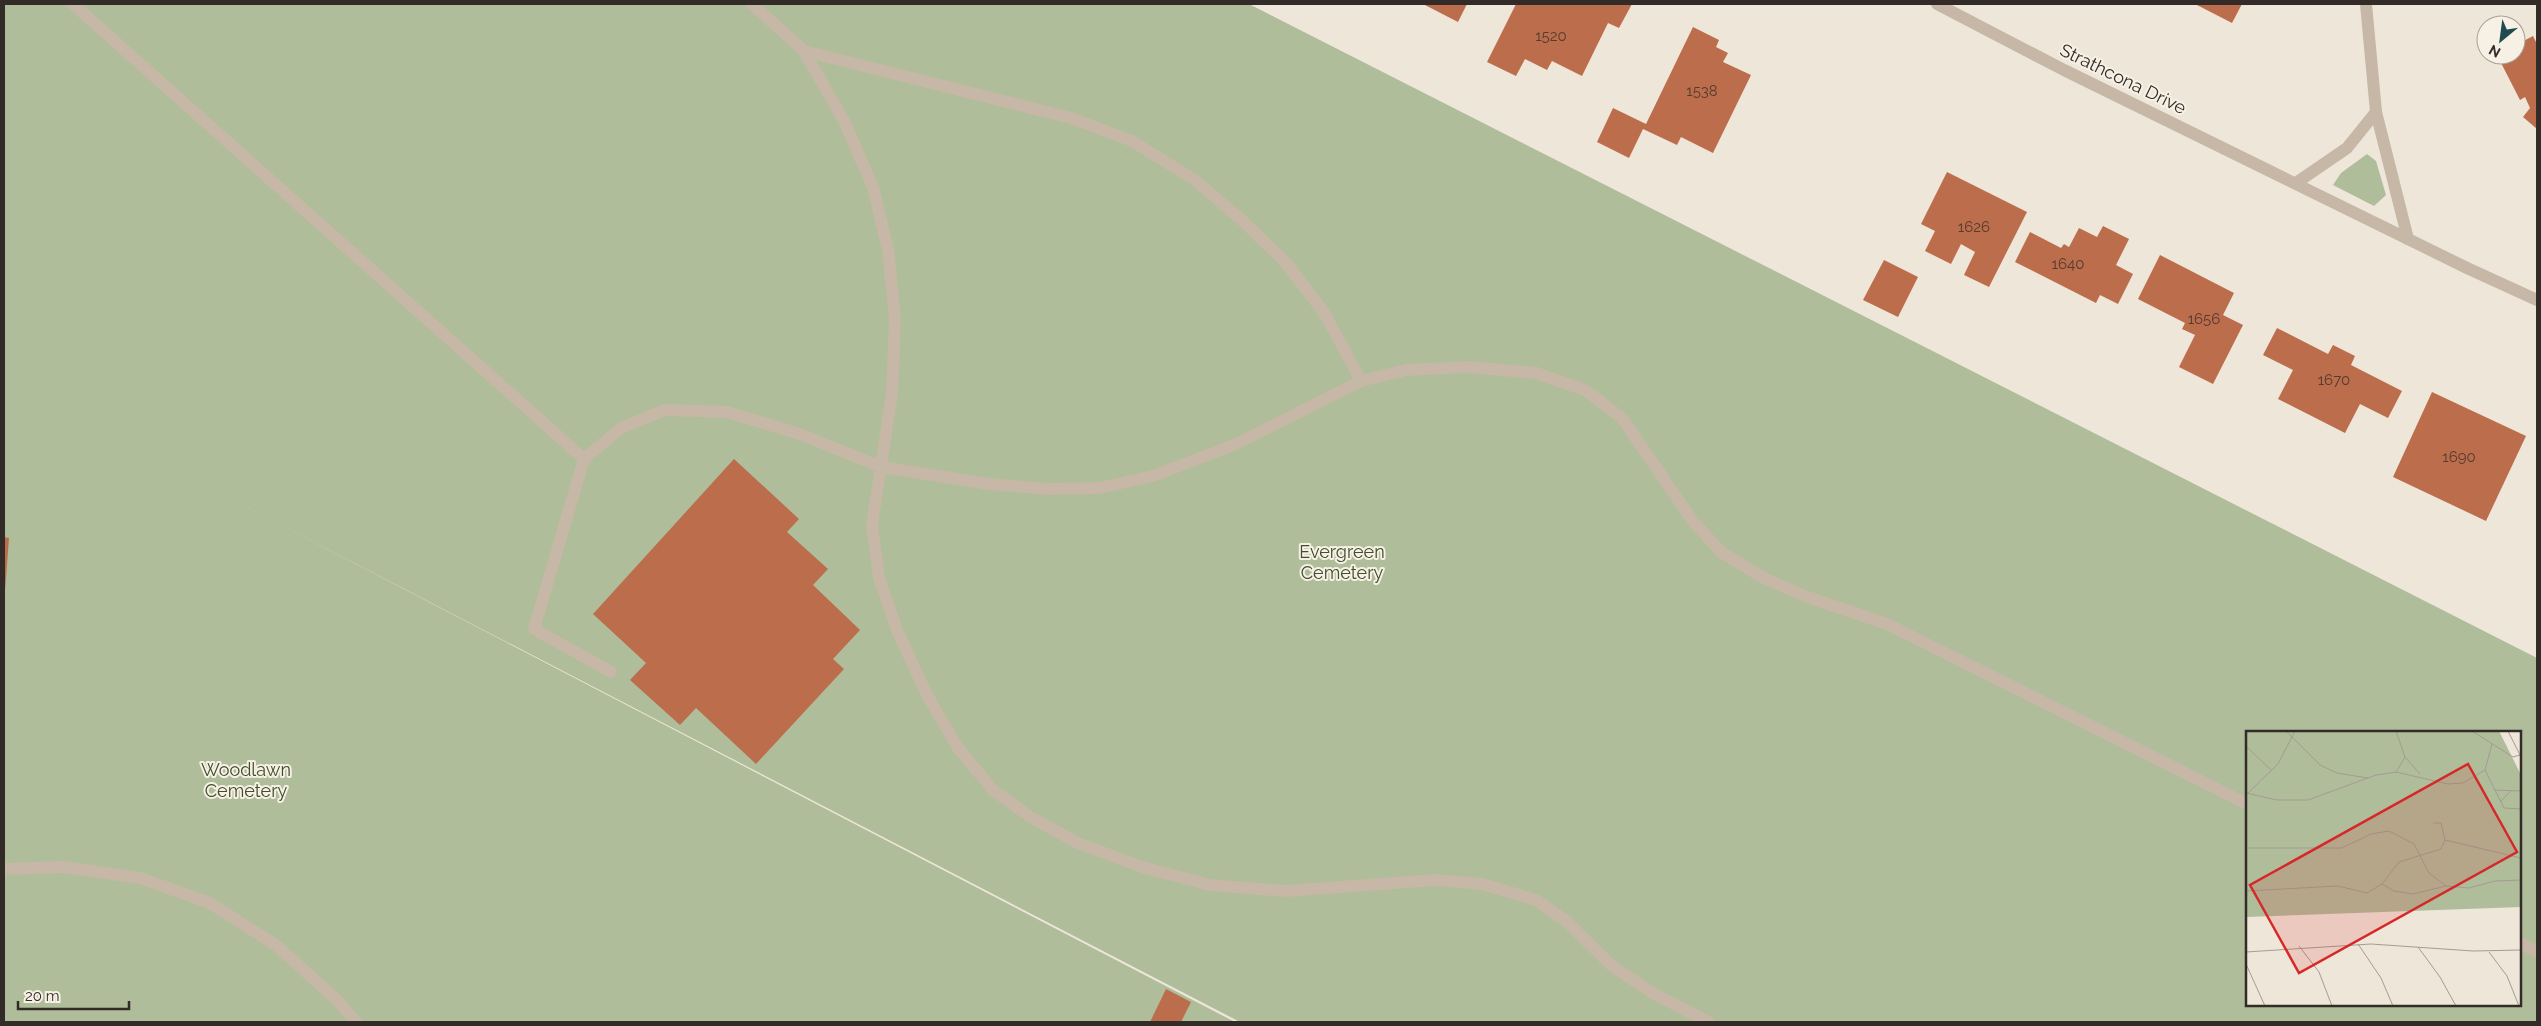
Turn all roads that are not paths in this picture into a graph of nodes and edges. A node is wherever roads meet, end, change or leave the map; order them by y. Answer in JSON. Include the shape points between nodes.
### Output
{"nodes":[{"id":1,"x":73,"y":4,"type":"edge"},
{"id":2,"x":752,"y":4,"type":"edge"},
{"id":3,"x":1937,"y":4,"type":"edge"},
{"id":4,"x":2366,"y":4,"type":"edge"},
{"id":5,"x":804,"y":51,"type":"junction"},
{"id":6,"x":2376,"y":112,"type":"junction"},
{"id":7,"x":2296,"y":183,"type":"junction"},
{"id":8,"x":2408,"y":239,"type":"junction"},
{"id":9,"x":2537,"y":300,"type":"edge"},
{"id":10,"x":1361,"y":381,"type":"junction"},
{"id":11,"x":584,"y":459,"type":"junction"},
{"id":12,"x":881,"y":467,"type":"junction"},
{"id":13,"x":611,"y":672,"type":"dead end"},
{"id":14,"x":2246,"y":803,"type":"edge"},
{"id":15,"x":4,"y":869,"type":"edge"},
{"id":16,"x":2521,"y":944,"type":"edge"},
{"id":17,"x":2537,"y":952,"type":"edge"},
{"id":18,"x":356,"y":1022,"type":"edge"},
{"id":19,"x":1709,"y":1022,"type":"edge"}],
"edges":[{"from":1,"to":11,"type":"street"},
{"from":2,"to":5,"type":"street"},
{"from":3,"to":7,"type":"street","name":"Strathcona Drive"},
{"from":4,"to":6,"type":"street"},
{"from":5,"to":10,"type":"street","via":[[1071,118],[1132,141],[1195,180],[1287,264],[1325,314]]},
{"from":5,"to":12,"type":"street","via":[[844,121],[873,187],[888,250],[895,320],[892,393]]},
{"from":6,"to":7,"type":"street","via":[[2348,148]]},
{"from":6,"to":8,"type":"street"},
{"from":7,"to":8,"type":"street","name":"Strathcona Drive"},
{"from":8,"to":9,"type":"street","name":"Strathcona Drive"},
{"from":10,"to":12,"type":"street","via":[[1236,444],[1153,476],[1099,488],[1049,489],[989,484]]},
{"from":10,"to":14,"type":"street","via":[[1406,370],[1468,366],[1536,373],[1585,390],[1622,418],[1692,520],[1721,552],[1764,578],[1802,595],[1887,624],[1946,651]]},
{"from":11,"to":12,"type":"street","via":[[621,428],[665,410],[727,412],[800,434]]},
{"from":11,"to":13,"type":"street","via":[[534,629]]},
{"from":12,"to":19,"type":"street","via":[[872,525],[879,578],[897,630],[958,748],[992,790],[1032,818],[1078,842],[1142,867],[1210,885],[1286,891],[1435,880],[1482,884],[1536,900],[1566,921],[1612,966],[1654,994]]},
{"from":15,"to":18,"type":"street","via":[[63,867],[140,878],[210,902],[277,946],[338,1000]]},
{"from":16,"to":17,"type":"street"}]}
